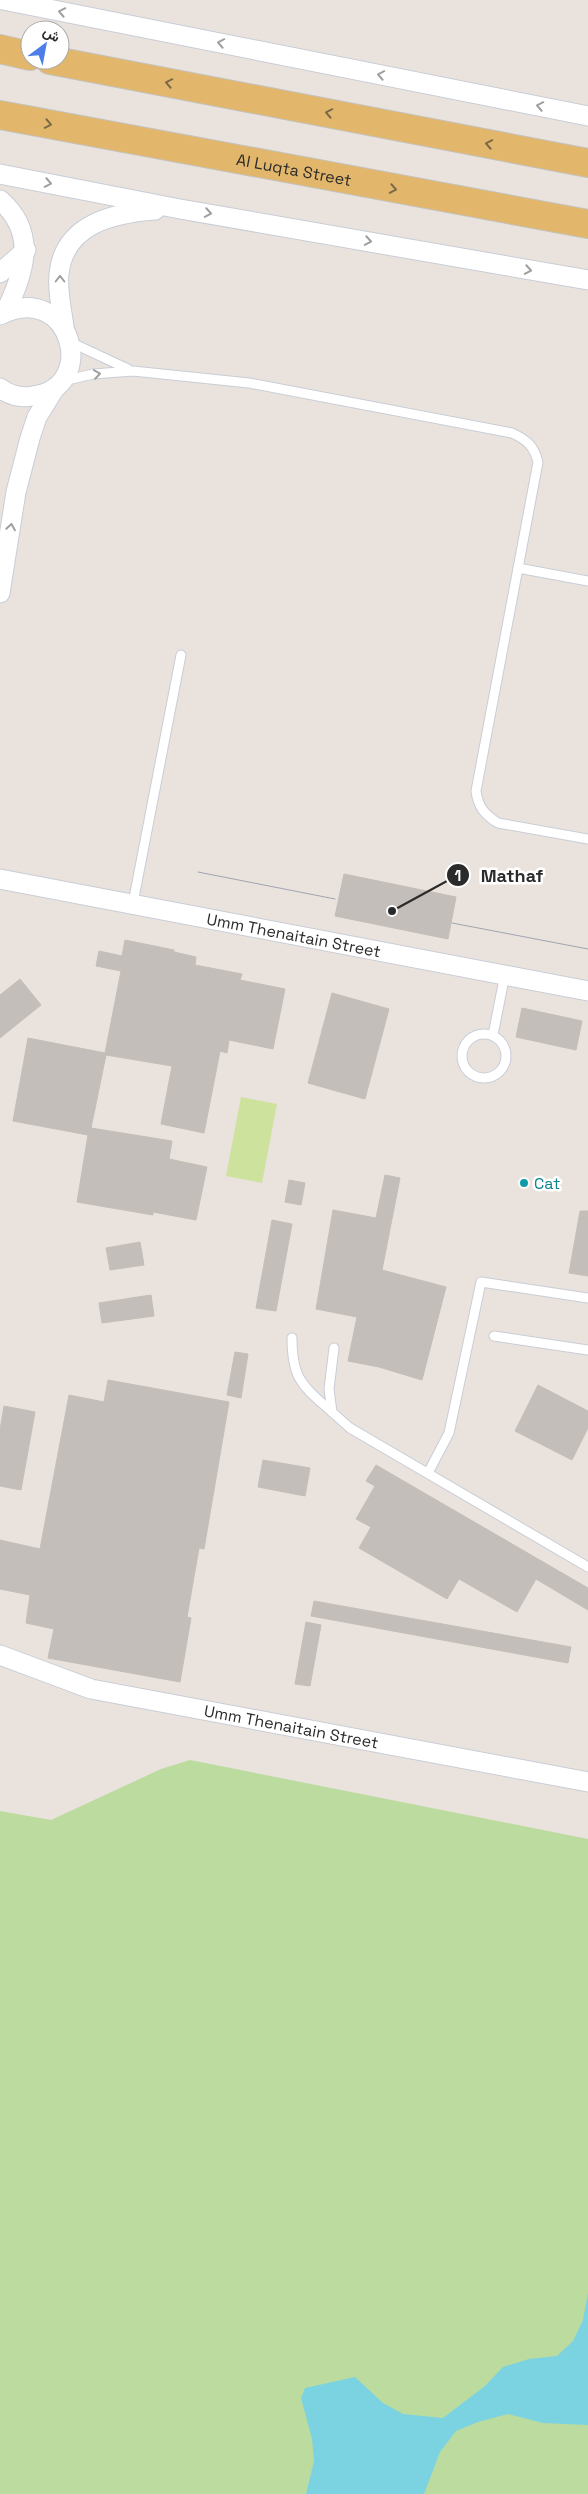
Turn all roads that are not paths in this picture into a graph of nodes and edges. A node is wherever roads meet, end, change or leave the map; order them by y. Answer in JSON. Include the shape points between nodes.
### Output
{"nodes":[{"id":1,"x":2,"y":0,"type":"edge"},
{"id":2,"x":0,"y":50,"type":"edge"},
{"id":3,"x":20,"y":54,"type":"edge"},
{"id":4,"x":70,"y":64,"type":"edge"},
{"id":5,"x":0,"y":115,"type":"edge"},
{"id":6,"x":588,"y":116,"type":"edge"},
{"id":7,"x":588,"y":163,"type":"edge"},
{"id":8,"x":0,"y":174,"type":"edge"},
{"id":9,"x":0,"y":200,"type":"edge"},
{"id":10,"x":180,"y":208,"type":"junction"},
{"id":11,"x":554,"y":219,"type":"junction"},
{"id":12,"x":588,"y":224,"type":"edge"},
{"id":13,"x":588,"y":232,"type":"edge"},
{"id":14,"x":26,"y":250,"type":"junction"},
{"id":15,"x":0,"y":273,"type":"edge"},
{"id":16,"x":588,"y":280,"type":"edge"},
{"id":17,"x":3,"y":313,"type":"edge"},
{"id":18,"x":67,"y":335,"type":"junction"},
{"id":19,"x":133,"y":371,"type":"junction"},
{"id":20,"x":58,"y":384,"type":"junction"},
{"id":21,"x":0,"y":388,"type":"edge"},
{"id":22,"x":518,"y":568,"type":"junction"},
{"id":23,"x":588,"y":581,"type":"edge"},
{"id":24,"x":0,"y":588,"type":"edge"},
{"id":25,"x":181,"y":655,"type":"dead end"},
{"id":26,"x":588,"y":840,"type":"edge"},
{"id":27,"x":0,"y":879,"type":"edge"},
{"id":28,"x":133,"y":903,"type":"junction"},
{"id":29,"x":505,"y":974,"type":"junction"},
{"id":30,"x":588,"y":991,"type":"edge"},
{"id":31,"x":492,"y":1035,"type":"junction"},
{"id":32,"x":588,"y":1298,"type":"edge"},
{"id":33,"x":494,"y":1336,"type":"dead end"},
{"id":34,"x":292,"y":1338,"type":"dead end"},
{"id":35,"x":334,"y":1348,"type":"dead end"},
{"id":36,"x":588,"y":1350,"type":"edge"},
{"id":37,"x":332,"y":1412,"type":"junction"},
{"id":38,"x":428,"y":1473,"type":"junction"},
{"id":39,"x":588,"y":1567,"type":"edge"},
{"id":40,"x":0,"y":1654,"type":"edge"},
{"id":41,"x":588,"y":1782,"type":"edge"}],
"edges":[{"from":6,"to":1,"type":"street","one_way":true},
{"from":2,"to":3,"type":"main road"},
{"from":7,"to":4,"type":"main road","one_way":true},
{"from":5,"to":11,"type":"main road","name":"Al Luqta Street","one_way":true},
{"from":8,"to":10,"type":"street","one_way":true},
{"from":9,"to":14,"type":"street","via":[[16,220]]},
{"from":10,"to":16,"type":"street","one_way":true},
{"from":18,"to":10,"type":"street","one_way":true,"via":[[59,275],[67,247],[75,237],[109,216]]},
{"from":11,"to":12,"type":"main road","name":"Al Luqta Street"},
{"from":11,"to":13,"type":"main road"},
{"from":14,"to":15,"type":"street"},
{"from":14,"to":17,"type":"street","via":[[20,278]]},
{"from":17,"to":18,"type":"street","via":[[22,307],[38,308],[53,316]]},
{"from":18,"to":19,"type":"lane"},
{"from":18,"to":20,"type":"street","via":[[72,356]]},
{"from":20,"to":19,"type":"lane","one_way":true,"via":[[93,374]]},
{"from":19,"to":22,"type":"lane","via":[[249,383],[512,433],[526,440],[535,450],[538,462]]},
{"from":20,"to":21,"type":"street","via":[[40,396],[7,394]]},
{"from":24,"to":20,"type":"street","one_way":true,"via":[[16,492],[30,438],[37,417]]},
{"from":22,"to":23,"type":"lane"},
{"from":22,"to":26,"type":"lane","via":[[476,791],[477,803],[487,816],[498,823]]},
{"from":25,"to":28,"type":"lane"},
{"from":27,"to":28,"type":"street","name":"Umm Thenaitain Street"},
{"from":28,"to":29,"type":"street","name":"Umm Thenaitain Street"},
{"from":29,"to":30,"type":"street","name":"Umm Thenaitain Street"},
{"from":29,"to":31,"type":"lane"},
{"from":31,"to":31,"type":"lane","via":[[505,1046],[507,1058],[502,1070],[493,1077],[480,1078],[469,1072],[463,1062],[463,1050],[469,1039],[480,1034]]},
{"from":32,"to":38,"type":"lane","via":[[481,1282],[449,1433]]},
{"from":33,"to":36,"type":"lane"},
{"from":34,"to":37,"type":"lane","via":[[292,1359],[302,1385]]},
{"from":35,"to":37,"type":"lane","via":[[329,1389]]},
{"from":37,"to":38,"type":"lane","via":[[350,1428]]},
{"from":38,"to":39,"type":"lane"},
{"from":40,"to":41,"type":"street","name":"Umm Thenaitain Street","via":[[91,1689]]}]}
